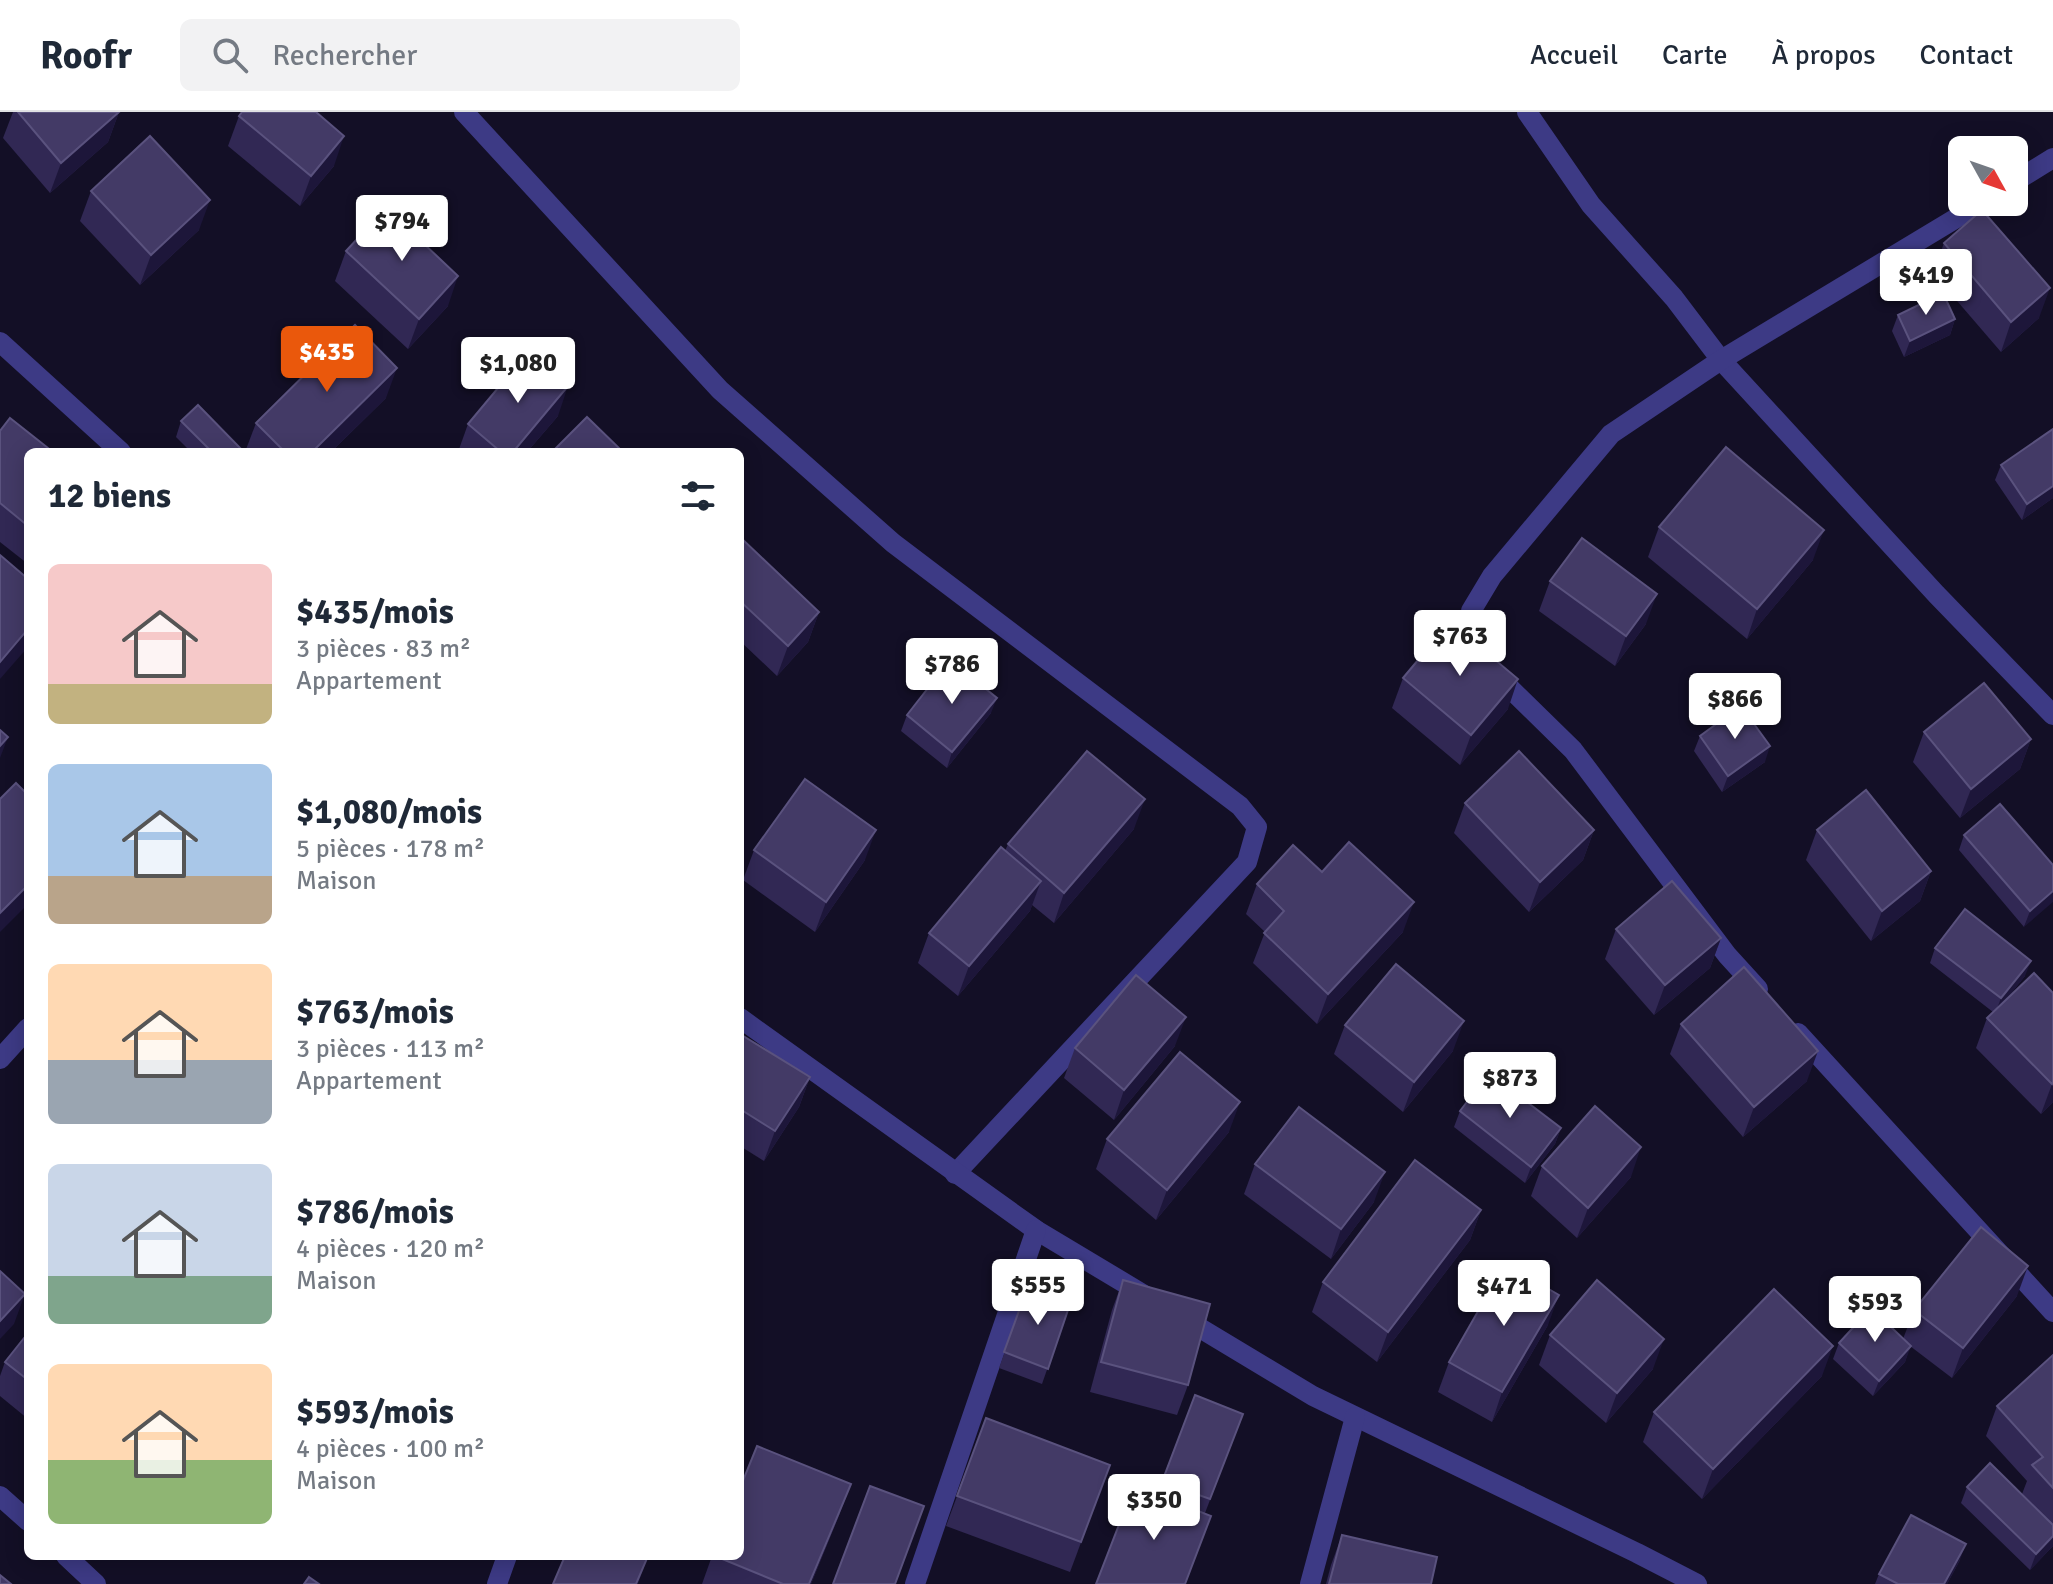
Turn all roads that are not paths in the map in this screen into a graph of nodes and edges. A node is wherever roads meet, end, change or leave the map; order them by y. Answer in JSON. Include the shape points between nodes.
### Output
{"nodes":[{"id":1,"x":464,"y":112,"type":"edge"},
{"id":2,"x":1527,"y":112,"type":"edge"},
{"id":3,"x":2053,"y":158,"type":"edge"},
{"id":4,"x":2028,"y":173,"type":"edge"},
{"id":5,"x":1960,"y":216,"type":"edge"},
{"id":6,"x":0,"y":342,"type":"edge"},
{"id":7,"x":1721,"y":360,"type":"junction"},
{"id":8,"x":117,"y":448,"type":"edge"},
{"id":9,"x":2053,"y":715,"type":"edge"},
{"id":10,"x":744,"y":1021,"type":"edge"},
{"id":11,"x":24,"y":1032,"type":"edge"},
{"id":12,"x":0,"y":1059,"type":"edge"},
{"id":13,"x":955,"y":1174,"type":"junction"},
{"id":14,"x":1036,"y":1230,"type":"junction"},
{"id":15,"x":2053,"y":1312,"type":"edge"},
{"id":16,"x":1355,"y":1417,"type":"junction"},
{"id":17,"x":0,"y":1496,"type":"edge"},
{"id":18,"x":24,"y":1517,"type":"edge"},
{"id":19,"x":70,"y":1560,"type":"edge"},
{"id":20,"x":506,"y":1560,"type":"edge"},
{"id":21,"x":96,"y":1584,"type":"edge"},
{"id":22,"x":497,"y":1584,"type":"edge"},
{"id":23,"x":915,"y":1584,"type":"edge"},
{"id":24,"x":1310,"y":1584,"type":"edge"},
{"id":25,"x":1697,"y":1584,"type":"edge"}],
"edges":[{"from":1,"to":13,"type":"street","via":[[720,390],[893,543],[1240,806],[1257,827],[1247,862]]},
{"from":2,"to":7,"type":"street","via":[[1591,205]]},
{"from":3,"to":4,"type":"street"},
{"from":5,"to":7,"type":"street"},
{"from":6,"to":8,"type":"street"},
{"from":7,"to":9,"type":"street"},
{"from":7,"to":15,"type":"street","via":[[1611,434],[1492,576],[1471,611],[1473,652],[1573,750],[1727,955]]},
{"from":10,"to":13,"type":"street"},
{"from":11,"to":12,"type":"street"},
{"from":13,"to":14,"type":"street"},
{"from":14,"to":16,"type":"street"},
{"from":14,"to":23,"type":"street"},
{"from":16,"to":24,"type":"street"},
{"from":16,"to":25,"type":"street"},
{"from":17,"to":18,"type":"street"},
{"from":19,"to":21,"type":"street"},
{"from":20,"to":22,"type":"street"}]}
